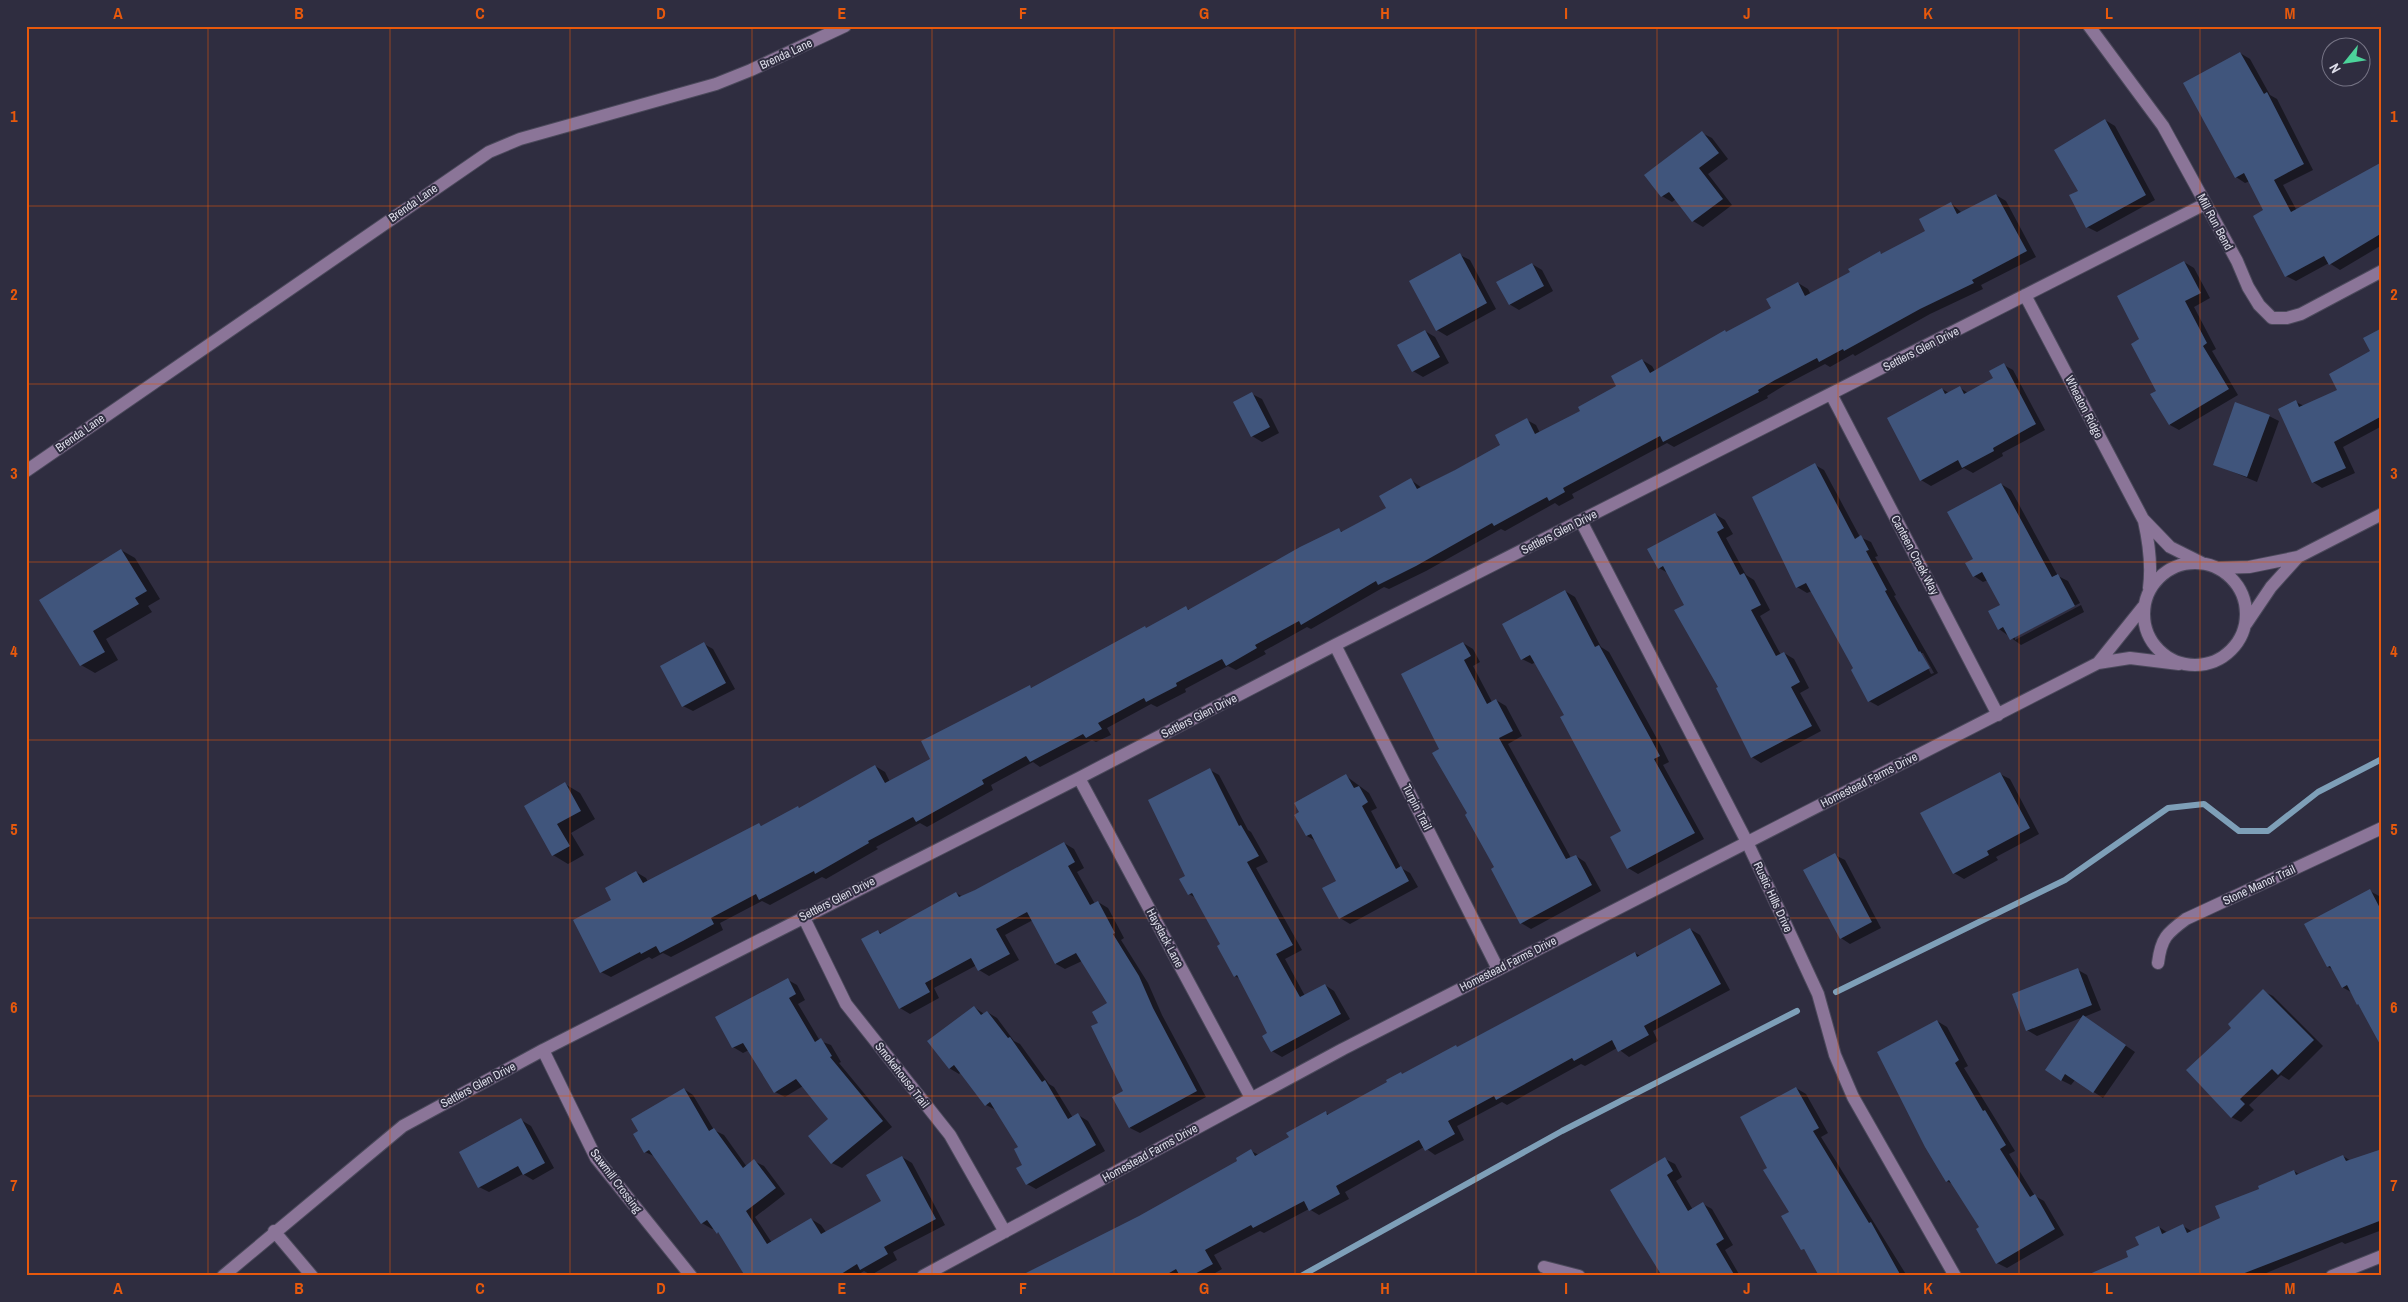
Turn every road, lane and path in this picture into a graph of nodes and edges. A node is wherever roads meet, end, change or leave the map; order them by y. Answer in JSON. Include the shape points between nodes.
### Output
{"nodes":[{"id":1,"x":845,"y":26,"type":"edge"},
{"id":2,"x":2089,"y":26,"type":"edge"},
{"id":3,"x":2205,"y":204,"type":"junction"},
{"id":4,"x":2382,"y":271,"type":"edge"},
{"id":5,"x":2025,"y":296,"type":"junction"},
{"id":6,"x":1831,"y":394,"type":"junction"},
{"id":7,"x":26,"y":470,"type":"edge"},
{"id":8,"x":2382,"y":514,"type":"edge"},
{"id":9,"x":2143,"y":519,"type":"junction"},
{"id":10,"x":1581,"y":521,"type":"junction"},
{"id":11,"x":2298,"y":558,"type":"junction"},
{"id":12,"x":2202,"y":563,"type":"junction"},
{"id":13,"x":2217,"y":568,"type":"junction"},
{"id":14,"x":2148,"y":593,"type":"junction"},
{"id":15,"x":2143,"y":607,"type":"junction"},
{"id":16,"x":2246,"y":624,"type":"junction"},
{"id":17,"x":1335,"y":645,"type":"junction"},
{"id":18,"x":2098,"y":663,"type":"junction"},
{"id":19,"x":2179,"y":664,"type":"junction"},
{"id":20,"x":1998,"y":715,"type":"junction"},
{"id":21,"x":1079,"y":778,"type":"junction"},
{"id":22,"x":2382,"y":828,"type":"edge"},
{"id":23,"x":1747,"y":842,"type":"junction"},
{"id":24,"x":803,"y":916,"type":"junction"},
{"id":25,"x":2158,"y":963,"type":"dead end"},
{"id":26,"x":1498,"y":969,"type":"junction"},
{"id":27,"x":543,"y":1050,"type":"junction"},
{"id":28,"x":1252,"y":1098,"type":"junction"},
{"id":29,"x":274,"y":1231,"type":"junction"},
{"id":30,"x":1005,"y":1232,"type":"junction"},
{"id":31,"x":2382,"y":1256,"type":"edge"},
{"id":32,"x":1544,"y":1267,"type":"dead end"},
{"id":33,"x":223,"y":1276,"type":"edge"},
{"id":34,"x":312,"y":1276,"type":"edge"},
{"id":35,"x":691,"y":1276,"type":"edge"},
{"id":36,"x":922,"y":1276,"type":"edge"},
{"id":37,"x":1579,"y":1276,"type":"edge"},
{"id":38,"x":1955,"y":1276,"type":"edge"},
{"id":39,"x":2332,"y":1276,"type":"edge"}],
"edges":[{"from":1,"to":7,"type":"street","name":"Brenda Lane","via":[[716,84],[520,139],[489,152]]},
{"from":2,"to":3,"type":"street","name":"Mill Run Bend","via":[[2163,126]]},
{"from":3,"to":4,"type":"street","name":"Mill Run Bend","via":[[2248,287],[2272,318],[2301,314]]},
{"from":3,"to":5,"type":"street","name":"Settlers Glen Drive"},
{"from":5,"to":6,"type":"street","name":"Settlers Glen Drive"},
{"from":5,"to":9,"type":"street","name":"Wheaton Ridge"},
{"from":6,"to":10,"type":"street","name":"Settlers Glen Drive"},
{"from":6,"to":20,"type":"street","name":"Canteen Creek Way"},
{"from":8,"to":11,"type":"street","name":"Homestead Farms Drive"},
{"from":9,"to":12,"type":"street","name":"Wheaton Ridge","via":[[2170,547]]},
{"from":9,"to":14,"type":"street","name":"Wheaton Ridge","via":[[2151,573]]},
{"from":10,"to":17,"type":"street","name":"Settlers Glen Drive"},
{"from":10,"to":23,"type":"street","name":"Rustic Hills Drive"},
{"from":11,"to":13,"type":"street","name":"Homestead Farms Drive"},
{"from":11,"to":16,"type":"street","name":"Homestead Farms Drive","via":[[2271,587]]},
{"from":12,"to":13,"type":"street","name":"Homestead Farms Drive"},
{"from":12,"to":14,"type":"street","name":"Homestead Farms Drive","via":[[2185,563],[2170,569],[2157,579]]},
{"from":13,"to":16,"type":"street","name":"Homestead Farms Drive","via":[[2231,577],[2241,590],[2246,606]]},
{"from":14,"to":15,"type":"street","name":"Homestead Farms Drive"},
{"from":15,"to":18,"type":"street","name":"Homestead Farms Drive"},
{"from":15,"to":19,"type":"street","via":[[2145,626],[2153,642],[2163,656]]},
{"from":16,"to":19,"type":"street","name":"Homestead Farms Drive","via":[[2240,640],[2229,654],[2214,663]]},
{"from":17,"to":21,"type":"street","name":"Settlers Glen Drive"},
{"from":17,"to":26,"type":"street","name":"Turpin Trail"},
{"from":18,"to":19,"type":"street","name":"Homestead Farms Drive","via":[[2130,658]]},
{"from":18,"to":20,"type":"street","name":"Homestead Farms Drive"},
{"from":20,"to":23,"type":"street","name":"Homestead Farms Drive"},
{"from":21,"to":24,"type":"street","name":"Settlers Glen Drive"},
{"from":21,"to":28,"type":"street","name":"Haystack Lane"},
{"from":22,"to":25,"type":"street","name":"Stone Manor Trail","via":[[2186,919],[2167,933]]},
{"from":23,"to":26,"type":"street","name":"Homestead Farms Drive"},
{"from":23,"to":38,"type":"street","name":"Rustic Hills Drive","via":[[1818,994],[1835,1055],[1853,1097]]},
{"from":24,"to":27,"type":"street","name":"Settlers Glen Drive"},
{"from":24,"to":30,"type":"street","name":"Smokehouse Trail","via":[[846,1004],[950,1135]]},
{"from":26,"to":28,"type":"street","name":"Homestead Farms Drive"},
{"from":27,"to":29,"type":"street","name":"Settlers Glen Drive","via":[[403,1126]]},
{"from":27,"to":35,"type":"street","name":"Sawmill Crossing","via":[[596,1158]]},
{"from":28,"to":30,"type":"street","name":"Homestead Farms Drive"},
{"from":29,"to":33,"type":"street","name":"Settlers Glen Drive"},
{"from":29,"to":34,"type":"street"},
{"from":30,"to":36,"type":"street","name":"Homestead Farms Drive"},
{"from":31,"to":39,"type":"street"},
{"from":32,"to":37,"type":"street"}]}
